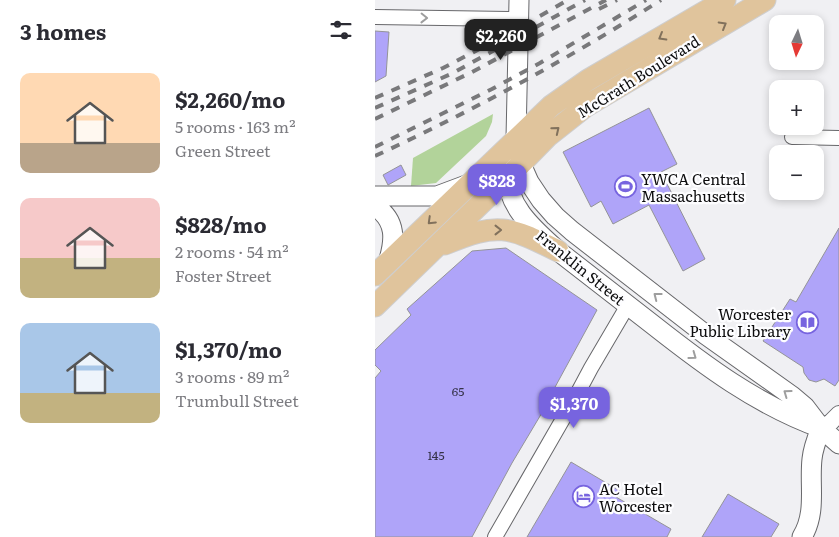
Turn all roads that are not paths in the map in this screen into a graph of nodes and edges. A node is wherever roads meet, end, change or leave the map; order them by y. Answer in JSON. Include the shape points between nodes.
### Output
{"nodes":[{"id":1,"x":725,"y":0,"type":"edge"},
{"id":2,"x":765,"y":0,"type":"edge"},
{"id":3,"x":518,"y":9,"type":"edge"},
{"id":4,"x":375,"y":17,"type":"edge"},
{"id":5,"x":792,"y":137,"type":"dead end"},
{"id":6,"x":516,"y":138,"type":"junction"},
{"id":7,"x":839,"y":138,"type":"edge"},
{"id":8,"x":521,"y":164,"type":"junction"},
{"id":9,"x":506,"y":179,"type":"junction"},
{"id":10,"x":472,"y":182,"type":"junction"},
{"id":11,"x":375,"y":196,"type":"edge"},
{"id":12,"x":375,"y":206,"type":"edge"},
{"id":13,"x":435,"y":248,"type":"junction"},
{"id":14,"x":558,"y":251,"type":"junction"},
{"id":15,"x":381,"y":269,"type":"edge"},
{"id":16,"x":375,"y":306,"type":"edge"},
{"id":17,"x":628,"y":306,"type":"junction"},
{"id":18,"x":839,"y":414,"type":"edge"},
{"id":19,"x":821,"y":428,"type":"junction"},
{"id":20,"x":839,"y":444,"type":"edge"},
{"id":21,"x":495,"y":537,"type":"edge"},
{"id":22,"x":802,"y":537,"type":"edge"}],
"edges":[{"from":1,"to":6,"type":"main road","name":"McGrath Boulevard","one_way":true,"via":[[573,90]]},
{"from":8,"to":2,"type":"main road","name":"McGrath Boulevard","one_way":true,"via":[[548,136],[586,106]]},
{"from":4,"to":3,"type":"street","one_way":true},
{"from":3,"to":6,"type":"main road"},
{"from":5,"to":7,"type":"street"},
{"from":6,"to":8,"type":"main road","name":"Franklin Street"},
{"from":6,"to":9,"type":"main road","name":"Franklin Street"},
{"from":6,"to":10,"type":"main road","name":"McGrath Boulevard"},
{"from":8,"to":9,"type":"main road","name":"McGrath Boulevard"},
{"from":19,"to":8,"type":"main road","name":"Franklin Street","one_way":true,"via":[[792,396],[706,334],[555,216],[533,188]]},
{"from":9,"to":13,"type":"main road","name":"McGrath Boulevard"},
{"from":9,"to":14,"type":"main road","name":"Franklin Street","via":[[512,198],[526,221]]},
{"from":10,"to":11,"type":"main road","via":[[437,196]]},
{"from":10,"to":15,"type":"main road","name":"McGrath Boulevard","one_way":true},
{"from":12,"to":15,"type":"main road","via":[[383,212],[393,234],[393,246]]},
{"from":13,"to":14,"type":"main road","one_way":true,"via":[[480,231],[497,229],[524,234]]},
{"from":13,"to":16,"type":"main road","name":"McGrath Boulevard"},
{"from":14,"to":17,"type":"main road","name":"Franklin Street"},
{"from":17,"to":19,"type":"main road","name":"Franklin Street","one_way":true,"via":[[725,379],[778,411]]},
{"from":17,"to":21,"type":"street"},
{"from":18,"to":19,"type":"street"},
{"from":19,"to":20,"type":"main road","name":"Franklin Street"},
{"from":19,"to":22,"type":"main road","via":[[811,461],[811,516]]}]}
